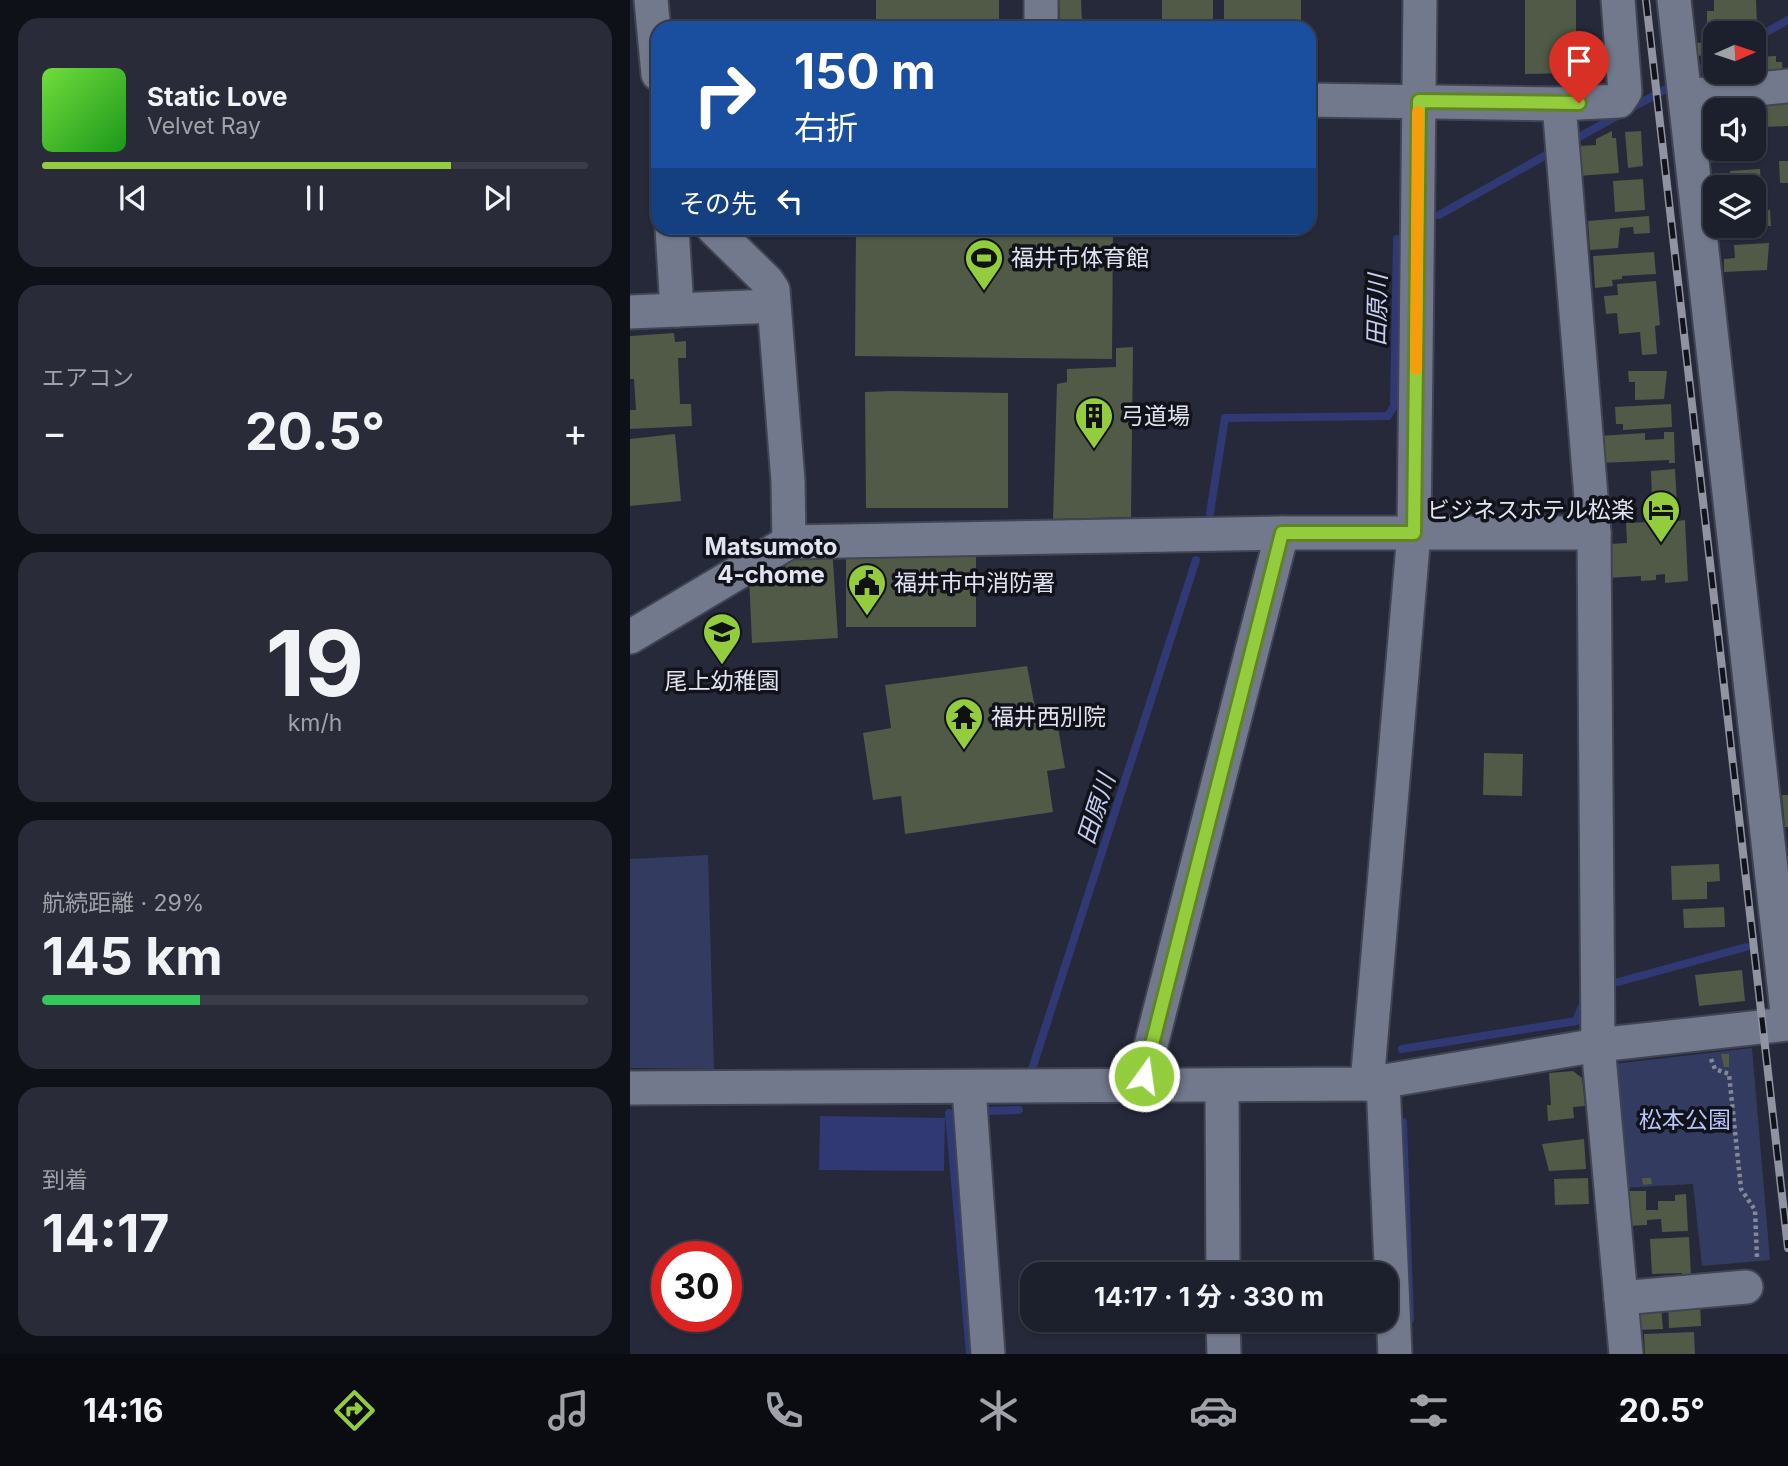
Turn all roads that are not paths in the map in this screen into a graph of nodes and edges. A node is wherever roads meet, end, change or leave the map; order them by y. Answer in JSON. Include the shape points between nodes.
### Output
{"nodes":[{"id":1,"x":651,"y":0,"type":"edge"},
{"id":2,"x":1041,"y":0,"type":"edge"},
{"id":3,"x":1420,"y":0,"type":"edge"},
{"id":4,"x":1618,"y":0,"type":"edge"},
{"id":5,"x":1674,"y":0,"type":"edge"},
{"id":6,"x":653,"y":21,"type":"edge"},
{"id":7,"x":1041,"y":21,"type":"edge"},
{"id":8,"x":1684,"y":86,"type":"junction"},
{"id":9,"x":1788,"y":86,"type":"edge"},
{"id":10,"x":1316,"y":100,"type":"edge"},
{"id":11,"x":1419,"y":101,"type":"junction"},
{"id":12,"x":1560,"y":136,"type":"junction"},
{"id":13,"x":672,"y":235,"type":"edge"},
{"id":14,"x":720,"y":235,"type":"edge"},
{"id":15,"x":773,"y":306,"type":"junction"},
{"id":16,"x":677,"y":310,"type":"junction"},
{"id":17,"x":630,"y":313,"type":"edge"},
{"id":18,"x":1282,"y":533,"type":"junction"},
{"id":19,"x":1414,"y":533,"type":"junction"},
{"id":20,"x":1594,"y":533,"type":"junction"},
{"id":21,"x":789,"y":542,"type":"junction"},
{"id":22,"x":630,"y":637,"type":"edge"},
{"id":23,"x":1788,"y":1022,"type":"edge"},
{"id":24,"x":1598,"y":1045,"type":"junction"},
{"id":25,"x":1375,"y":1083,"type":"junction"},
{"id":26,"x":1222,"y":1087,"type":"junction"},
{"id":27,"x":630,"y":1088,"type":"edge"},
{"id":28,"x":1140,"y":1088,"type":"junction"},
{"id":29,"x":968,"y":1089,"type":"junction"},
{"id":30,"x":1223,"y":1262,"type":"edge"},
{"id":31,"x":1751,"y":1272,"type":"road end"},
{"id":32,"x":1620,"y":1298,"type":"junction"},
{"id":33,"x":1223,"y":1332,"type":"edge"},
{"id":34,"x":988,"y":1354,"type":"edge"},
{"id":35,"x":1224,"y":1354,"type":"edge"},
{"id":36,"x":1395,"y":1354,"type":"edge"},
{"id":37,"x":1626,"y":1354,"type":"edge"}],
"edges":[{"from":1,"to":6,"type":"street"},
{"from":2,"to":7,"type":"street"},
{"from":3,"to":11,"type":"street"},
{"from":4,"to":12,"type":"street","via":[[1625,92]]},
{"from":5,"to":8,"type":"street"},
{"from":8,"to":9,"type":"street"},
{"from":8,"to":23,"type":"street"},
{"from":10,"to":11,"type":"street"},
{"from":11,"to":12,"type":"street"},
{"from":11,"to":19,"type":"street"},
{"from":12,"to":20,"type":"street"},
{"from":13,"to":16,"type":"street"},
{"from":14,"to":15,"type":"street","via":[[771,285]]},
{"from":15,"to":16,"type":"street"},
{"from":15,"to":21,"type":"street"},
{"from":16,"to":17,"type":"street"},
{"from":18,"to":19,"type":"street"},
{"from":18,"to":21,"type":"street"},
{"from":18,"to":28,"type":"street"},
{"from":19,"to":20,"type":"street"},
{"from":19,"to":25,"type":"street"},
{"from":20,"to":24,"type":"street"},
{"from":21,"to":22,"type":"street"},
{"from":23,"to":24,"type":"street"},
{"from":24,"to":25,"type":"street"},
{"from":24,"to":32,"type":"street"},
{"from":25,"to":26,"type":"street"},
{"from":25,"to":36,"type":"street"},
{"from":26,"to":28,"type":"street"},
{"from":26,"to":30,"type":"street"},
{"from":27,"to":29,"type":"street"},
{"from":28,"to":29,"type":"street"},
{"from":29,"to":34,"type":"street"},
{"from":31,"to":32,"type":"street"},
{"from":32,"to":37,"type":"street"},
{"from":33,"to":35,"type":"street"}]}
